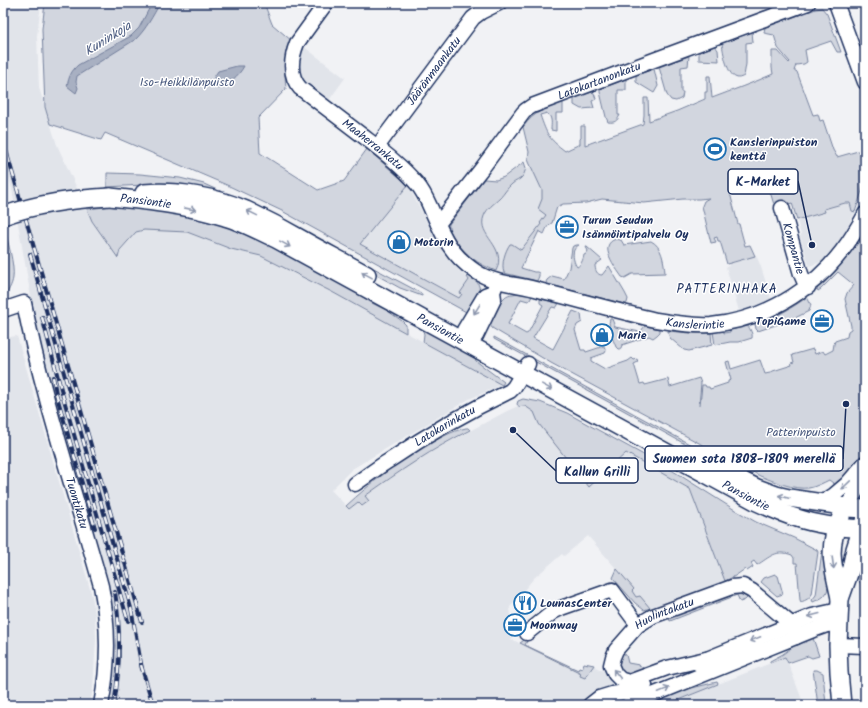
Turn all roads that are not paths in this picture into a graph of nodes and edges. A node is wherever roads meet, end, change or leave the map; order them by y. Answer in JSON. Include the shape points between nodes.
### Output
{"nodes":[{"id":1,"x":326,"y":3,"type":"edge"},
{"id":2,"x":499,"y":3,"type":"edge"},
{"id":3,"x":808,"y":3,"type":"edge"},
{"id":4,"x":836,"y":3,"type":"edge"},
{"id":5,"x":865,"y":82,"type":"edge"},
{"id":6,"x":377,"y":147,"type":"junction"},
{"id":7,"x":782,"y":208,"type":"dead end"},
{"id":8,"x":865,"y":214,"type":"edge"},
{"id":9,"x":3,"y":216,"type":"edge"},
{"id":10,"x":438,"y":224,"type":"junction"},
{"id":11,"x":495,"y":287,"type":"junction"},
{"id":12,"x":808,"y":287,"type":"junction"},
{"id":13,"x":3,"y":310,"type":"edge"},
{"id":14,"x":468,"y":336,"type":"junction"},
{"id":15,"x":525,"y":369,"type":"junction"},
{"id":16,"x":865,"y":463,"type":"edge"},
{"id":17,"x":865,"y":477,"type":"edge"},
{"id":18,"x":355,"y":484,"type":"dead end"},
{"id":19,"x":822,"y":503,"type":"junction"},
{"id":20,"x":846,"y":508,"type":"junction"},
{"id":21,"x":865,"y":510,"type":"edge"},
{"id":22,"x":864,"y":525,"type":"edge"},
{"id":23,"x":837,"y":526,"type":"junction"},
{"id":24,"x":839,"y":611,"type":"junction"},
{"id":25,"x":638,"y":625,"type":"junction"},
{"id":26,"x":794,"y":631,"type":"junction"},
{"id":27,"x":527,"y":633,"type":"dead end"},
{"id":28,"x":838,"y":645,"type":"junction"},
{"id":29,"x":865,"y":646,"type":"edge"},
{"id":30,"x":706,"y":659,"type":"junction"},
{"id":31,"x":101,"y":705,"type":"edge"},
{"id":32,"x":590,"y":705,"type":"edge"},
{"id":33,"x":628,"y":705,"type":"edge"},
{"id":34,"x":842,"y":705,"type":"edge"}],
"edges":[{"from":1,"to":6,"type":"street","name":"Maaherrankatu","via":[[297,43],[292,56],[293,77],[300,88]]},
{"from":2,"to":6,"type":"street","name":"Jääränmaankatu","via":[[473,18]]},
{"from":3,"to":10,"type":"street","name":"Latokartanonkatu","via":[[532,106],[523,113]]},
{"from":4,"to":5,"type":"street"},
{"from":6,"to":10,"type":"street","name":"Maaherrankatu","via":[[419,186]]},
{"from":7,"to":12,"type":"street","name":"Kompantie","via":[[801,274]]},
{"from":8,"to":12,"type":"street","name":"Kanslerintie","via":[[838,258]]},
{"from":9,"to":14,"type":"main road","name":"Pansiontie","bridge":true,"via":[[53,202],[147,192],[176,193],[227,203],[280,227]]},
{"from":10,"to":11,"type":"street","name":"Maaherrankatu","via":[[452,250]]},
{"from":11,"to":12,"type":"street","name":"Kanslerintie","via":[[519,285],[656,320],[694,325],[710,325],[752,316],[777,306]]},
{"from":11,"to":14,"type":"street","via":[[494,299]]},
{"from":13,"to":31,"type":"street","name":"Tuontikatu","via":[[24,303],[40,376],[98,575],[104,603],[107,654]]},
{"from":14,"to":15,"type":"main road","name":"Pansiontie"},
{"from":15,"to":18,"type":"street","name":"Latokarinkatu","via":[[510,391],[476,407],[436,431]]},
{"from":19,"to":15,"type":"main road","name":"Pansiontie","one_way":true,"via":[[776,495],[748,484]]},
{"from":15,"to":23,"type":"main road","name":"Pansiontie","one_way":true,"via":[[756,502],[797,518]]},
{"from":16,"to":19,"type":"street","one_way":true,"via":[[848,484]]},
{"from":17,"to":20,"type":"street"},
{"from":19,"to":20,"type":"main road","name":"Pansiontie"},
{"from":20,"to":21,"type":"main road","name":"Pansiontie"},
{"from":20,"to":23,"type":"main road"},
{"from":22,"to":23,"type":"main road","name":"Pansiontie"},
{"from":22,"to":24,"type":"main road"},
{"from":23,"to":24,"type":"main road","one_way":true,"via":[[832,546],[832,560]]},
{"from":24,"to":26,"type":"street","via":[[827,625]]},
{"from":24,"to":28,"type":"main road"},
{"from":25,"to":26,"type":"street","name":"Huolintakatu","via":[[653,616],[743,586],[752,591]]},
{"from":25,"to":27,"type":"street","name":"Huolintakatu","via":[[612,590],[553,612]]},
{"from":30,"to":25,"type":"street","one_way":true,"via":[[667,668],[629,682],[622,680],[615,674],[612,662],[616,650]]},
{"from":26,"to":30,"type":"street","one_way":true},
{"from":33,"to":26,"type":"street","one_way":true},
{"from":28,"to":29,"type":"street"},
{"from":28,"to":34,"type":"main road"},
{"from":30,"to":32,"type":"street","via":[[640,687],[599,698]]}]}
